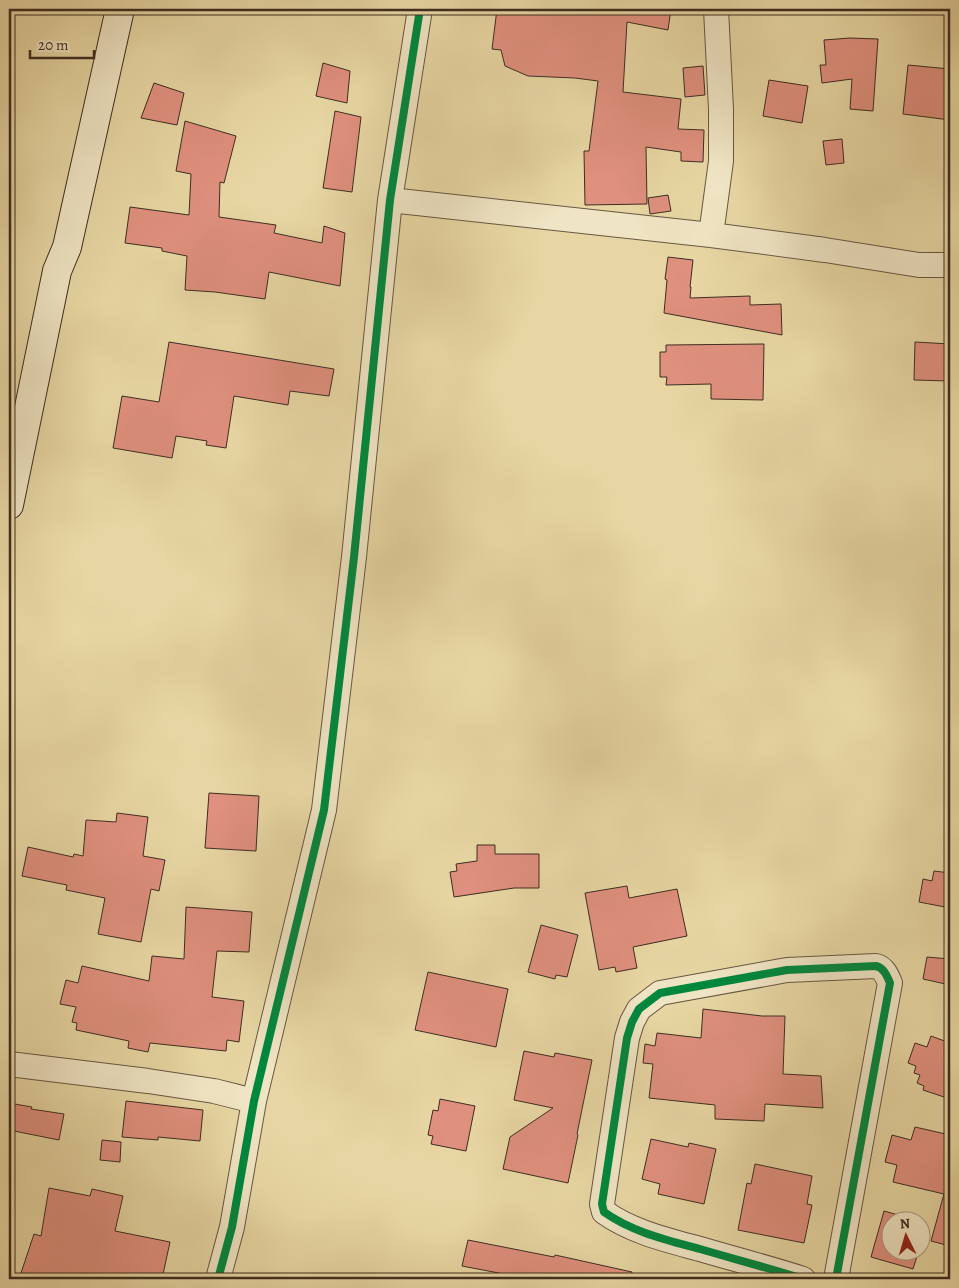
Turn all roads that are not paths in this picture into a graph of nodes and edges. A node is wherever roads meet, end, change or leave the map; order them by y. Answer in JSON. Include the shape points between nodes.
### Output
{"nodes":[{"id":1,"x":120,"y":9,"type":"edge"},
{"id":2,"x":420,"y":9,"type":"edge"},
{"id":3,"x":716,"y":9,"type":"edge"},
{"id":4,"x":390,"y":200,"type":"junction"},
{"id":5,"x":711,"y":235,"type":"junction"},
{"id":6,"x":950,"y":265,"type":"edge"},
{"id":7,"x":9,"y":504,"type":"edge"},
{"id":8,"x":9,"y":1064,"type":"edge"},
{"id":9,"x":254,"y":1101,"type":"junction"},
{"id":10,"x":218,"y":1279,"type":"edge"},
{"id":11,"x":803,"y":1279,"type":"edge"},
{"id":12,"x":836,"y":1279,"type":"edge"}],
"edges":[{"from":1,"to":7,"type":"main road","via":[[67,247],[57,271]]},
{"from":2,"to":4,"type":"street"},
{"from":3,"to":5,"type":"street","via":[[721,161]]},
{"from":4,"to":5,"type":"street"},
{"from":4,"to":9,"type":"street","via":[[354,557],[324,810]]},
{"from":5,"to":6,"type":"street","via":[[919,265]]},
{"from":8,"to":9,"type":"street","via":[[157,1082]]},
{"from":9,"to":10,"type":"street","via":[[232,1227]]},
{"from":11,"to":12,"type":"street","via":[[651,1236],[604,1212],[602,1204],[627,1038],[639,1009],[660,993],[787,970],[876,966],[884,971],[890,983]]}]}
